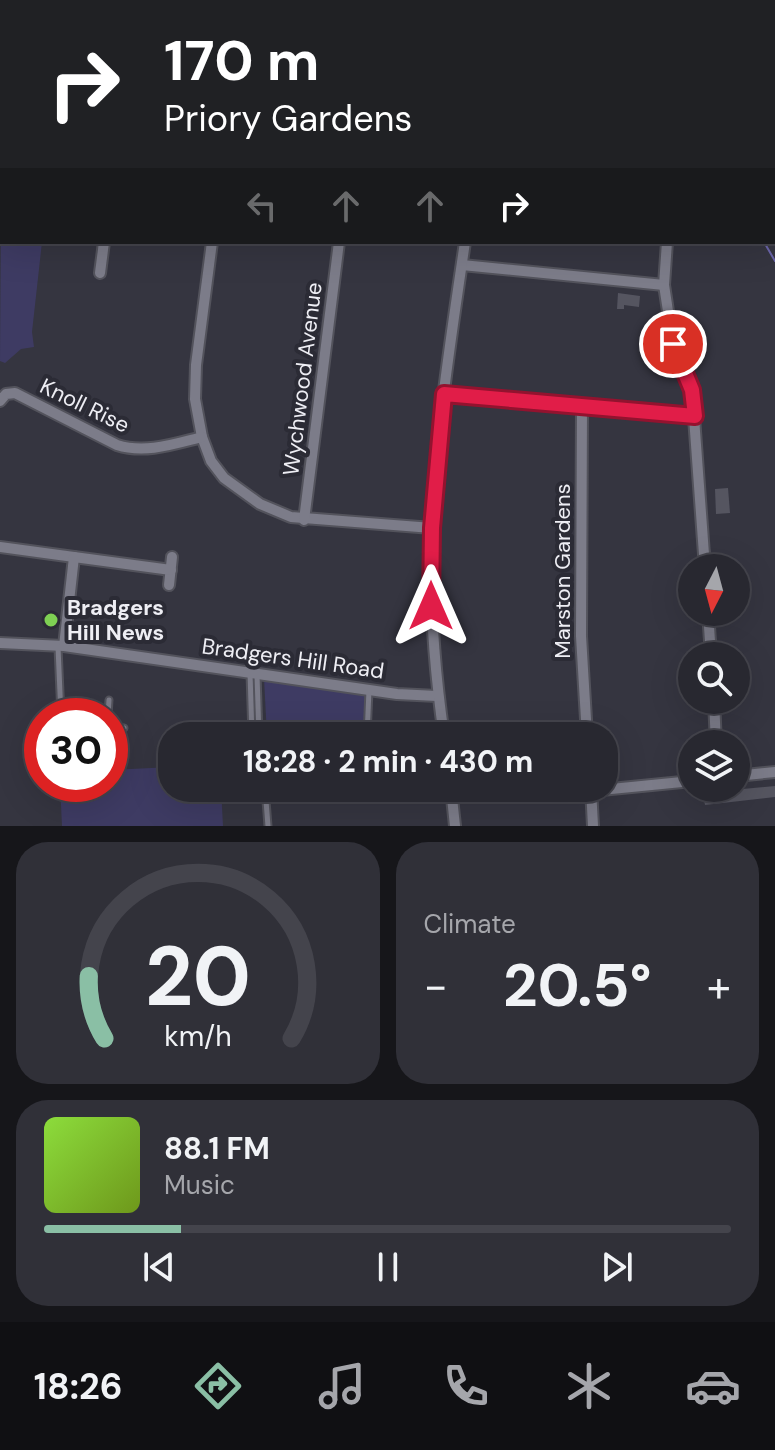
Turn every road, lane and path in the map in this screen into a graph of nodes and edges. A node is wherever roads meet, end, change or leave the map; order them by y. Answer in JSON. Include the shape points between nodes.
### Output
{"nodes":[{"id":1,"x":104,"y":244,"type":"edge"},
{"id":2,"x":212,"y":244,"type":"edge"},
{"id":3,"x":339,"y":244,"type":"edge"},
{"id":4,"x":465,"y":244,"type":"edge"},
{"id":5,"x":667,"y":244,"type":"edge"},
{"id":6,"x":462,"y":265,"type":"junction"},
{"id":7,"x":100,"y":273,"type":"dead end"},
{"id":8,"x":664,"y":285,"type":"junction"},
{"id":9,"x":444,"y":394,"type":"junction"},
{"id":10,"x":0,"y":401,"type":"edge"},
{"id":11,"x":582,"y":405,"type":"junction"},
{"id":12,"x":695,"y":416,"type":"junction"},
{"id":13,"x":202,"y":437,"type":"junction"},
{"id":14,"x":304,"y":520,"type":"junction"},
{"id":15,"x":432,"y":528,"type":"junction"},
{"id":16,"x":0,"y":547,"type":"edge"},
{"id":17,"x":704,"y":554,"type":"edge"},
{"id":18,"x":74,"y":557,"type":"junction"},
{"id":19,"x":172,"y":557,"type":"dead end"},
{"id":20,"x":171,"y":570,"type":"junction"},
{"id":21,"x":169,"y":585,"type":"dead end"},
{"id":22,"x":0,"y":643,"type":"edge"},
{"id":23,"x":61,"y":646,"type":"junction"},
{"id":24,"x":253,"y":674,"type":"junction"},
{"id":25,"x":369,"y":690,"type":"junction"},
{"id":26,"x":437,"y":696,"type":"junction"},
{"id":27,"x":61,"y":698,"type":"edge"},
{"id":28,"x":252,"y":722,"type":"edge"},
{"id":29,"x":258,"y":722,"type":"edge"},
{"id":30,"x":368,"y":722,"type":"edge"},
{"id":31,"x":442,"y":722,"type":"edge"},
{"id":32,"x":586,"y":722,"type":"edge"},
{"id":33,"x":775,"y":772,"type":"edge"},
{"id":34,"x":750,"y":775,"type":"edge"},
{"id":35,"x":678,"y":782,"type":"edge"},
{"id":36,"x":618,"y":788,"type":"edge"},
{"id":37,"x":266,"y":802,"type":"edge"},
{"id":38,"x":452,"y":802,"type":"edge"},
{"id":39,"x":592,"y":802,"type":"edge"},
{"id":40,"x":268,"y":826,"type":"edge"},
{"id":41,"x":455,"y":826,"type":"edge"},
{"id":42,"x":593,"y":826,"type":"edge"}],
"edges":[{"from":1,"to":7,"type":"street"},
{"from":2,"to":13,"type":"street","via":[[196,365]]},
{"from":3,"to":14,"type":"street","name":"Wychwood Avenue"},
{"from":4,"to":6,"type":"street"},
{"from":5,"to":8,"type":"street"},
{"from":6,"to":8,"type":"street"},
{"from":6,"to":9,"type":"street"},
{"from":8,"to":12,"type":"street","via":[[673,344],[692,390]]},
{"from":9,"to":11,"type":"street"},
{"from":9,"to":15,"type":"street"},
{"from":10,"to":13,"type":"street","name":"Knoll Rise","via":[[15,393],[131,450]]},
{"from":11,"to":12,"type":"street"},
{"from":11,"to":32,"type":"street","name":"Marston Gardens","via":[[581,636]]},
{"from":12,"to":17,"type":"street"},
{"from":13,"to":14,"type":"street","via":[[224,478],[260,504]]},
{"from":14,"to":15,"type":"street"},
{"from":15,"to":26,"type":"street"},
{"from":16,"to":18,"type":"street"},
{"from":18,"to":20,"type":"street"},
{"from":18,"to":23,"type":"street"},
{"from":19,"to":20,"type":"street"},
{"from":20,"to":21,"type":"street"},
{"from":22,"to":23,"type":"street","name":"Bradgers Hill Road"},
{"from":23,"to":24,"type":"street","name":"Bradgers Hill Road"},
{"from":23,"to":27,"type":"lane"},
{"from":24,"to":25,"type":"street","name":"Bradgers Hill Road"},
{"from":24,"to":28,"type":"lane"},
{"from":24,"to":29,"type":"lane"},
{"from":25,"to":26,"type":"street","name":"Bradgers Hill Road"},
{"from":25,"to":30,"type":"lane"},
{"from":26,"to":31,"type":"street"},
{"from":33,"to":34,"type":"street"},
{"from":35,"to":36,"type":"street"},
{"from":37,"to":40,"type":"lane"},
{"from":38,"to":41,"type":"street"},
{"from":39,"to":42,"type":"street"}]}
